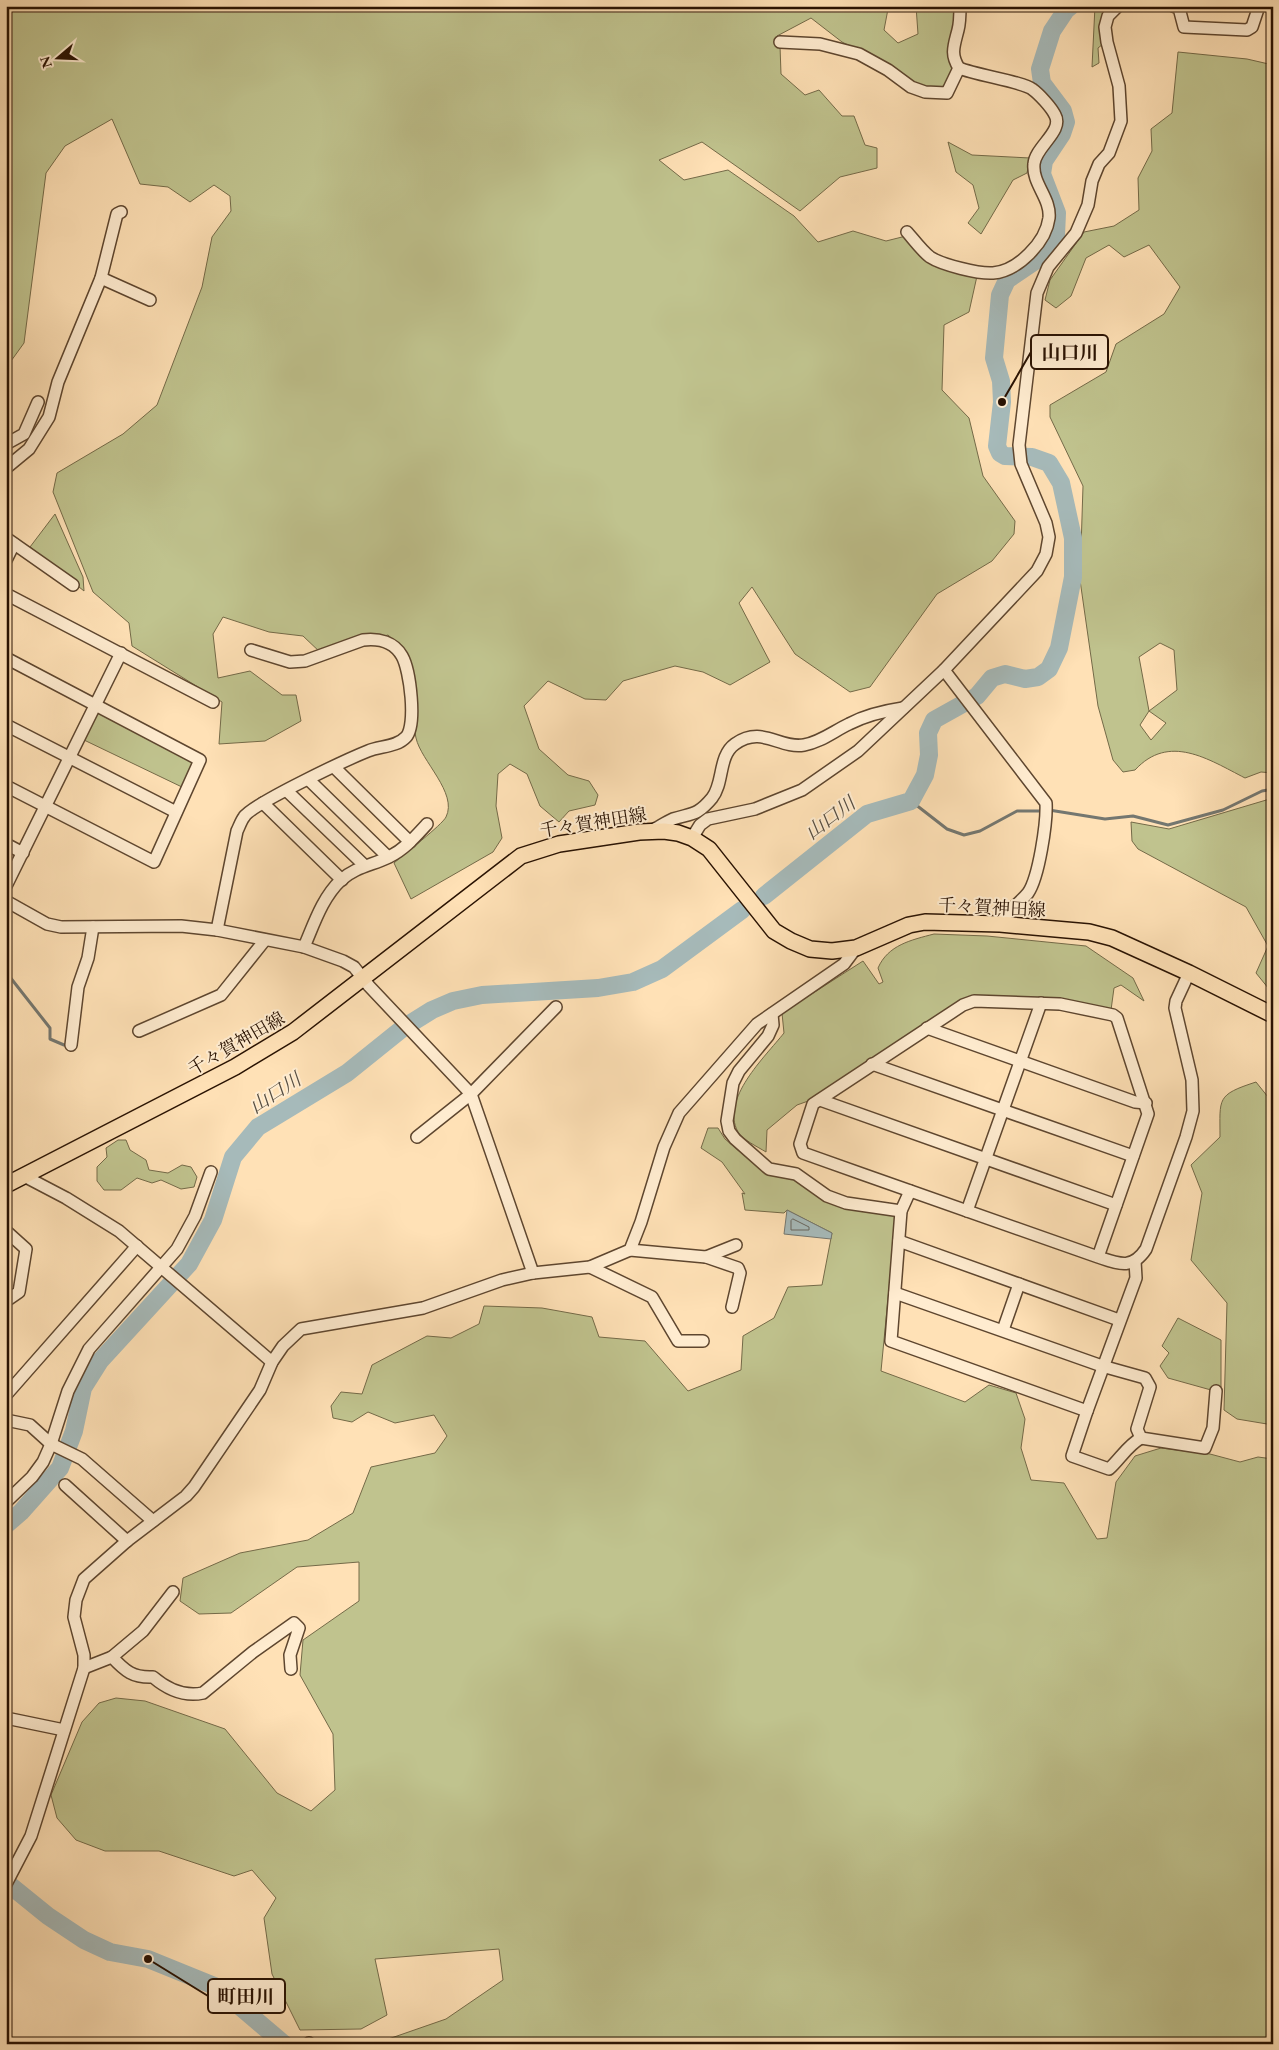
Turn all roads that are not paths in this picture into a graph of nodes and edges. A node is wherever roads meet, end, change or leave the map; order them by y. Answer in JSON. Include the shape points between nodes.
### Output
{"nodes":[{"id":1,"x":960,"y":6,"type":"edge"},
{"id":2,"x":1118,"y":6,"type":"edge"},
{"id":3,"x":1173,"y":6,"type":"edge"},
{"id":4,"x":1259,"y":6,"type":"edge"},
{"id":5,"x":780,"y":42,"type":"dead end"},
{"id":6,"x":960,"y":68,"type":"junction"},
{"id":7,"x":121,"y":212,"type":"dead end"},
{"id":8,"x":907,"y":232,"type":"dead end"},
{"id":9,"x":1034,"y":250,"type":"junction"},
{"id":10,"x":1048,"y":267,"type":"junction"},
{"id":11,"x":102,"y":278,"type":"junction"},
{"id":12,"x":150,"y":300,"type":"dead end"},
{"id":13,"x":38,"y":402,"type":"dead end"},
{"id":14,"x":6,"y":444,"type":"edge"},
{"id":15,"x":6,"y":468,"type":"edge"},
{"id":16,"x":10,"y":541,"type":"edge"},
{"id":17,"x":6,"y":560,"type":"edge"},
{"id":18,"x":73,"y":585,"type":"dead end"},
{"id":19,"x":6,"y":594,"type":"edge"},
{"id":20,"x":250,"y":650,"type":"dead end"},
{"id":21,"x":121,"y":653,"type":"junction"},
{"id":22,"x":6,"y":658,"type":"edge"},
{"id":23,"x":944,"y":670,"type":"junction"},
{"id":24,"x":213,"y":702,"type":"dead end"},
{"id":25,"x":95,"y":705,"type":"junction"},
{"id":26,"x":903,"y":708,"type":"junction"},
{"id":27,"x":6,"y":725,"type":"edge"},
{"id":28,"x":70,"y":758,"type":"junction"},
{"id":29,"x":334,"y":767,"type":"junction"},
{"id":30,"x":309,"y":780,"type":"junction"},
{"id":31,"x":6,"y":786,"type":"edge"},
{"id":32,"x":287,"y":791,"type":"junction"},
{"id":33,"x":263,"y":803,"type":"junction"},
{"id":34,"x":45,"y":806,"type":"junction"},
{"id":35,"x":176,"y":812,"type":"junction"},
{"id":36,"x":427,"y":824,"type":"dead end"},
{"id":37,"x":652,"y":831,"type":"junction"},
{"id":38,"x":692,"y":838,"type":"junction"},
{"id":39,"x":410,"y":842,"type":"junction"},
{"id":40,"x":6,"y":844,"type":"edge"},
{"id":41,"x":22,"y":853,"type":"junction"},
{"id":42,"x":388,"y":857,"type":"junction"},
{"id":43,"x":364,"y":865,"type":"junction"},
{"id":44,"x":342,"y":880,"type":"junction"},
{"id":45,"x":6,"y":886,"type":"edge"},
{"id":46,"x":6,"y":901,"type":"edge"},
{"id":47,"x":1000,"y":924,"type":"junction"},
{"id":48,"x":93,"y":927,"type":"junction"},
{"id":49,"x":217,"y":930,"type":"junction"},
{"id":50,"x":265,"y":940,"type":"junction"},
{"id":51,"x":304,"y":947,"type":"junction"},
{"id":52,"x":856,"y":948,"type":"junction"},
{"id":53,"x":1189,"y":973,"type":"junction"},
{"id":54,"x":363,"y":979,"type":"junction"},
{"id":55,"x":1041,"y":1003,"type":"junction"},
{"id":56,"x":556,"y":1007,"type":"dead end"},
{"id":57,"x":1270,"y":1011,"type":"edge"},
{"id":58,"x":772,"y":1014,"type":"junction"},
{"id":59,"x":927,"y":1028,"type":"junction"},
{"id":60,"x":139,"y":1031,"type":"dead end"},
{"id":61,"x":71,"y":1045,"type":"dead end"},
{"id":62,"x":1020,"y":1062,"type":"junction"},
{"id":63,"x":872,"y":1064,"type":"junction"},
{"id":64,"x":470,"y":1094,"type":"junction"},
{"id":65,"x":820,"y":1100,"type":"junction"},
{"id":66,"x":1146,"y":1103,"type":"junction"},
{"id":67,"x":1003,"y":1110,"type":"junction"},
{"id":68,"x":417,"y":1137,"type":"dead end"},
{"id":69,"x":1133,"y":1156,"type":"junction"},
{"id":70,"x":986,"y":1159,"type":"junction"},
{"id":71,"x":211,"y":1172,"type":"dead end"},
{"id":72,"x":24,"y":1176,"type":"junction"},
{"id":73,"x":6,"y":1185,"type":"edge"},
{"id":74,"x":910,"y":1191,"type":"junction"},
{"id":75,"x":1116,"y":1205,"type":"junction"},
{"id":76,"x":901,"y":1211,"type":"junction"},
{"id":77,"x":967,"y":1211,"type":"junction"},
{"id":78,"x":6,"y":1231,"type":"edge"},
{"id":79,"x":899,"y":1241,"type":"junction"},
{"id":80,"x":736,"y":1245,"type":"dead end"},
{"id":81,"x":138,"y":1246,"type":"junction"},
{"id":82,"x":630,"y":1250,"type":"junction"},
{"id":83,"x":706,"y":1257,"type":"junction"},
{"id":84,"x":1098,"y":1257,"type":"junction"},
{"id":85,"x":1135,"y":1261,"type":"junction"},
{"id":86,"x":160,"y":1266,"type":"junction"},
{"id":87,"x":590,"y":1267,"type":"junction"},
{"id":88,"x":533,"y":1273,"type":"junction"},
{"id":89,"x":1019,"y":1284,"type":"junction"},
{"id":90,"x":896,"y":1293,"type":"junction"},
{"id":91,"x":6,"y":1301,"type":"edge"},
{"id":92,"x":732,"y":1307,"type":"dead end"},
{"id":93,"x":1119,"y":1320,"type":"junction"},
{"id":94,"x":1002,"y":1330,"type":"junction"},
{"id":95,"x":703,"y":1341,"type":"dead end"},
{"id":96,"x":272,"y":1362,"type":"junction"},
{"id":97,"x":1102,"y":1366,"type":"junction"},
{"id":98,"x":1216,"y":1391,"type":"dead end"},
{"id":99,"x":6,"y":1395,"type":"edge"},
{"id":100,"x":1088,"y":1411,"type":"junction"},
{"id":101,"x":6,"y":1420,"type":"edge"},
{"id":102,"x":1141,"y":1438,"type":"junction"},
{"id":103,"x":51,"y":1444,"type":"junction"},
{"id":104,"x":65,"y":1485,"type":"dead end"},
{"id":105,"x":6,"y":1502,"type":"edge"},
{"id":106,"x":153,"y":1521,"type":"junction"},
{"id":107,"x":127,"y":1541,"type":"junction"},
{"id":108,"x":173,"y":1592,"type":"dead end"},
{"id":109,"x":112,"y":1657,"type":"junction"},
{"id":110,"x":84,"y":1668,"type":"junction"},
{"id":111,"x":291,"y":1669,"type":"dead end"},
{"id":112,"x":6,"y":1718,"type":"edge"},
{"id":113,"x":64,"y":1730,"type":"junction"},
{"id":114,"x":9,"y":1880,"type":"edge"}],
"edges":[{"from":1,"to":6,"type":"street","via":[[959,28],[953,47],[954,60]]},
{"from":2,"to":10,"type":"street","via":[[1108,16],[1105,27],[1119,86],[1121,121],[1109,153],[1099,164],[1092,180],[1088,205],[1076,233]]},
{"from":3,"to":4,"type":"street","via":[[1179,8],[1184,27],[1247,30],[1252,27]]},
{"from":5,"to":6,"type":"street","via":[[820,44],[859,54],[910,87],[925,92],[948,93]]},
{"from":6,"to":9,"type":"street","via":[[1032,88],[1056,115],[1054,132],[1036,153],[1033,166],[1035,178],[1048,204],[1049,217],[1044,236]]},
{"from":7,"to":11,"type":"street","via":[[117,214]]},
{"from":8,"to":9,"type":"street","via":[[930,257],[950,265],[993,273],[1010,267]]},
{"from":9,"to":10,"type":"street"},
{"from":10,"to":23,"type":"street","via":[[1034,305],[1019,445],[1021,464],[1046,523],[1049,537],[1046,554],[1028,583]]},
{"from":11,"to":12,"type":"street"},
{"from":11,"to":15,"type":"street","via":[[58,382],[49,417],[29,449]]},
{"from":13,"to":14,"type":"street","via":[[24,434]]},
{"from":16,"to":17,"type":"street"},
{"from":16,"to":18,"type":"street"},
{"from":19,"to":21,"type":"street"},
{"from":20,"to":29,"type":"street","via":[[290,662],[322,657],[363,640],[387,642],[398,649],[409,676],[412,726],[408,735],[402,742],[366,752]]},
{"from":21,"to":24,"type":"street"},
{"from":21,"to":25,"type":"street"},
{"from":22,"to":25,"type":"street"},
{"from":23,"to":26,"type":"street"},
{"from":23,"to":47,"type":"street","via":[[1046,803],[1047,817],[1034,880],[1028,892]]},
{"from":25,"to":28,"type":"street"},
{"from":25,"to":35,"type":"street","via":[[200,760]]},
{"from":26,"to":37,"type":"street","via":[[868,715],[817,742],[802,745],[768,737],[742,739],[726,755],[717,791],[701,809],[690,817],[673,820]]},
{"from":26,"to":38,"type":"street","via":[[858,751],[802,790],[755,809],[708,819]]},
{"from":27,"to":28,"type":"street"},
{"from":28,"to":34,"type":"street"},
{"from":28,"to":35,"type":"street"},
{"from":29,"to":30,"type":"street"},
{"from":29,"to":39,"type":"street"},
{"from":30,"to":32,"type":"street"},
{"from":30,"to":42,"type":"street"},
{"from":31,"to":34,"type":"street"},
{"from":32,"to":33,"type":"street"},
{"from":32,"to":43,"type":"street"},
{"from":33,"to":44,"type":"street"},
{"from":33,"to":49,"type":"street","via":[[244,816],[237,831]]},
{"from":34,"to":35,"type":"street","via":[[154,862]]},
{"from":34,"to":41,"type":"street"},
{"from":36,"to":39,"type":"street"},
{"from":37,"to":38,"type":"main road","name":"千々賀神田線"},
{"from":37,"to":54,"type":"main road","name":"千々賀神田線","via":[[559,844],[521,856]]},
{"from":38,"to":52,"type":"main road","name":"千々賀神田線","via":[[724,866],[774,930],[791,942],[810,949]]},
{"from":39,"to":42,"type":"street"},
{"from":40,"to":41,"type":"street"},
{"from":41,"to":45,"type":"street"},
{"from":42,"to":43,"type":"street"},
{"from":43,"to":44,"type":"street"},
{"from":44,"to":51,"type":"street","via":[[322,907]]},
{"from":46,"to":48,"type":"street","via":[[48,924]]},
{"from":47,"to":52,"type":"main road","name":"千々賀神田線","via":[[924,922]]},
{"from":47,"to":53,"type":"main road","name":"千々賀神田線","via":[[1089,932],[1112,938]]},
{"from":48,"to":49,"type":"street","via":[[181,926]]},
{"from":48,"to":61,"type":"street","via":[[88,958],[78,987]]},
{"from":49,"to":50,"type":"street"},
{"from":50,"to":51,"type":"street"},
{"from":50,"to":60,"type":"street","via":[[221,995]]},
{"from":51,"to":54,"type":"street","via":[[349,964]]},
{"from":52,"to":58,"type":"street","via":[[844,964]]},
{"from":53,"to":57,"type":"main road","name":"千々賀神田線"},
{"from":53,"to":85,"type":"street","via":[[1175,1008],[1192,1080],[1194,1111],[1146,1248]]},
{"from":54,"to":64,"type":"street"},
{"from":54,"to":72,"type":"main road","name":"千々賀神田線","via":[[293,1032],[236,1067]]},
{"from":55,"to":59,"type":"street","via":[[974,1001]]},
{"from":55,"to":62,"type":"street"},
{"from":55,"to":66,"type":"street","via":[[1060,1004],[1117,1018]]},
{"from":56,"to":64,"type":"street"},
{"from":58,"to":76,"type":"street","via":[[773,1025],[768,1036],[733,1083],[727,1121],[729,1131],[769,1169],[796,1174],[826,1196],[846,1203]]},
{"from":58,"to":82,"type":"street","via":[[743,1037],[679,1113],[664,1147]]},
{"from":59,"to":62,"type":"street"},
{"from":59,"to":63,"type":"street"},
{"from":62,"to":66,"type":"street"},
{"from":62,"to":67,"type":"street"},
{"from":63,"to":65,"type":"street"},
{"from":63,"to":67,"type":"street"},
{"from":64,"to":68,"type":"street"},
{"from":64,"to":88,"type":"street"},
{"from":65,"to":70,"type":"street"},
{"from":65,"to":74,"type":"street","via":[[813,1104],[800,1144],[803,1153]]},
{"from":66,"to":69,"type":"street","via":[[1148,1114]]},
{"from":67,"to":69,"type":"street"},
{"from":67,"to":70,"type":"street"},
{"from":69,"to":75,"type":"street"},
{"from":70,"to":75,"type":"street"},
{"from":70,"to":77,"type":"street"},
{"from":71,"to":86,"type":"street","via":[[195,1216],[177,1249]]},
{"from":72,"to":73,"type":"main road","name":"千々賀神田線"},
{"from":72,"to":81,"type":"street","via":[[66,1198]]},
{"from":74,"to":76,"type":"street"},
{"from":74,"to":77,"type":"street"},
{"from":75,"to":84,"type":"street"},
{"from":76,"to":79,"type":"street"},
{"from":77,"to":84,"type":"street"},
{"from":78,"to":91,"type":"street","via":[[26,1250],[19,1292]]},
{"from":79,"to":89,"type":"street"},
{"from":79,"to":90,"type":"street"},
{"from":80,"to":83,"type":"street"},
{"from":81,"to":86,"type":"street"},
{"from":81,"to":99,"type":"street"},
{"from":82,"to":83,"type":"street"},
{"from":82,"to":87,"type":"street"},
{"from":83,"to":92,"type":"street","via":[[738,1268],[740,1273]]},
{"from":84,"to":85,"type":"street","via":[[1127,1264]]},
{"from":85,"to":93,"type":"street","via":[[1136,1278]]},
{"from":86,"to":96,"type":"street"},
{"from":86,"to":103,"type":"street","via":[[89,1349],[68,1391]]},
{"from":87,"to":88,"type":"street"},
{"from":87,"to":95,"type":"street","via":[[652,1297],[678,1341]]},
{"from":88,"to":96,"type":"street","via":[[502,1280],[423,1308],[301,1329]]},
{"from":89,"to":93,"type":"street"},
{"from":89,"to":94,"type":"street"},
{"from":90,"to":94,"type":"street"},
{"from":90,"to":100,"type":"street","via":[[891,1341]]},
{"from":93,"to":97,"type":"street"},
{"from":94,"to":97,"type":"street"},
{"from":96,"to":106,"type":"street","via":[[260,1390],[194,1487]]},
{"from":97,"to":100,"type":"street"},
{"from":97,"to":102,"type":"street","via":[[1145,1378],[1150,1387],[1137,1429]]},
{"from":98,"to":102,"type":"street","via":[[1213,1428],[1205,1448]]},
{"from":100,"to":102,"type":"street","via":[[1072,1456],[1109,1469],[1125,1454],[1131,1443]]},
{"from":101,"to":103,"type":"street","via":[[30,1425]]},
{"from":103,"to":105,"type":"street","via":[[32,1477]]},
{"from":103,"to":106,"type":"street","via":[[82,1458]]},
{"from":104,"to":107,"type":"street"},
{"from":106,"to":107,"type":"street"},
{"from":107,"to":110,"type":"street","via":[[84,1580],[76,1600],[74,1617],[84,1655]]},
{"from":108,"to":109,"type":"street","via":[[143,1631]]},
{"from":109,"to":110,"type":"street"},
{"from":109,"to":111,"type":"street","via":[[127,1673],[139,1678],[153,1677],[166,1688],[193,1695],[203,1693],[294,1623],[299,1628],[290,1655]]},
{"from":110,"to":113,"type":"street"},
{"from":112,"to":113,"type":"street"},
{"from":113,"to":114,"type":"street","via":[[31,1836]]}]}
